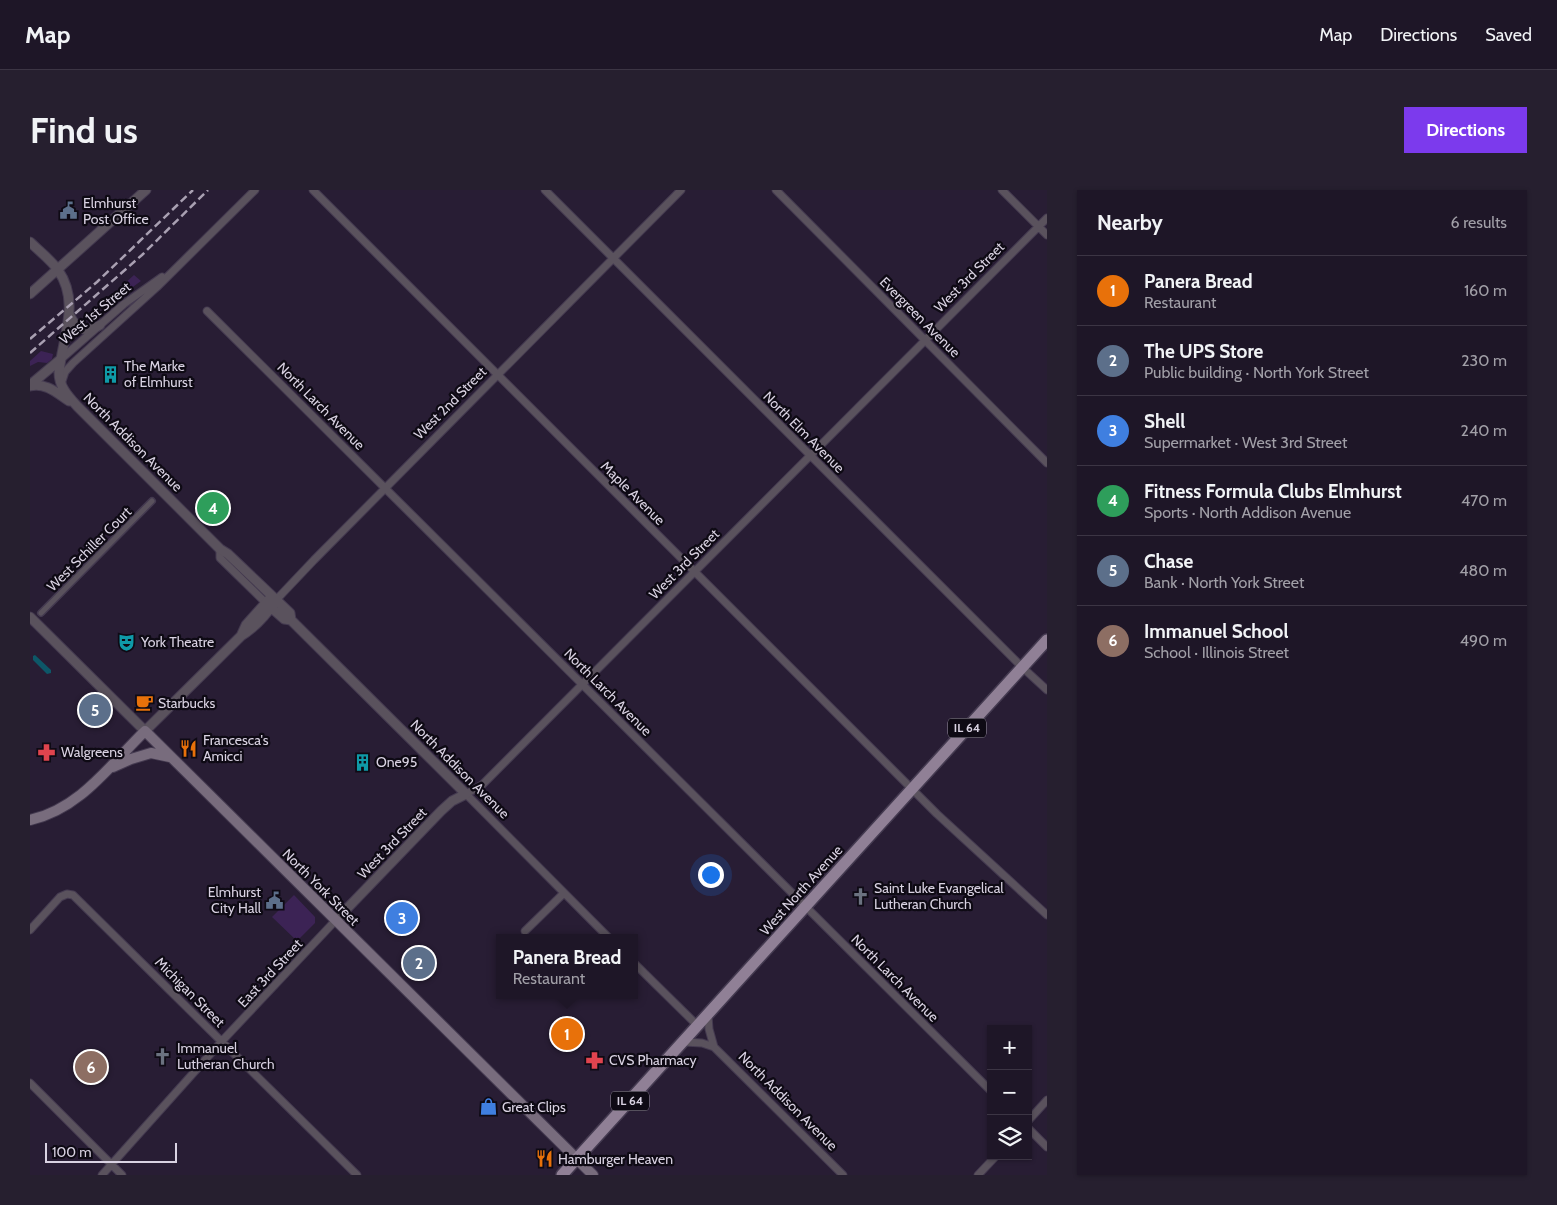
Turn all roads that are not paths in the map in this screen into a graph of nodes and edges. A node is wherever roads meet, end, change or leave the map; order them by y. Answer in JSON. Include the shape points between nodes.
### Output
{"nodes":[{"id":1,"x":146,"y":190,"type":"edge"},
{"id":2,"x":255,"y":190,"type":"edge"},
{"id":3,"x":313,"y":190,"type":"edge"},
{"id":4,"x":545,"y":190,"type":"edge"},
{"id":5,"x":681,"y":190,"type":"edge"},
{"id":6,"x":776,"y":190,"type":"edge"},
{"id":7,"x":1002,"y":190,"type":"edge"},
{"id":8,"x":1047,"y":218,"type":"edge"},
{"id":9,"x":1038,"y":226,"type":"junction"},
{"id":10,"x":1047,"y":235,"type":"edge"},
{"id":11,"x":30,"y":242,"type":"edge"},
{"id":12,"x":613,"y":258,"type":"junction"},
{"id":13,"x":180,"y":264,"type":"junction"},
{"id":14,"x":57,"y":269,"type":"junction"},
{"id":15,"x":30,"y":294,"type":"edge"},
{"id":16,"x":207,"y":311,"type":"dead end"},
{"id":17,"x":69,"y":313,"type":"junction"},
{"id":18,"x":100,"y":325,"type":"junction"},
{"id":19,"x":926,"y":340,"type":"junction"},
{"id":20,"x":61,"y":359,"type":"junction"},
{"id":21,"x":497,"y":375,"type":"junction"},
{"id":22,"x":61,"y":384,"type":"junction"},
{"id":23,"x":30,"y":386,"type":"edge"},
{"id":24,"x":78,"y":407,"type":"junction"},
{"id":25,"x":811,"y":456,"type":"junction"},
{"id":26,"x":1047,"y":463,"type":"edge"},
{"id":27,"x":385,"y":488,"type":"junction"},
{"id":28,"x":152,"y":501,"type":"dead end"},
{"id":29,"x":220,"y":549,"type":"junction"},
{"id":30,"x":695,"y":572,"type":"junction"},
{"id":31,"x":272,"y":601,"type":"junction"},
{"id":32,"x":42,"y":613,"type":"dead end"},
{"id":33,"x":31,"y":621,"type":"edge"},
{"id":34,"x":1047,"y":640,"type":"edge"},
{"id":35,"x":1022,"y":667,"type":"junction"},
{"id":36,"x":583,"y":685,"type":"junction"},
{"id":37,"x":1047,"y":690,"type":"edge"},
{"id":38,"x":145,"y":731,"type":"junction"},
{"id":39,"x":171,"y":757,"type":"junction"},
{"id":40,"x":105,"y":771,"type":"junction"},
{"id":41,"x":911,"y":789,"type":"junction"},
{"id":42,"x":466,"y":794,"type":"junction"},
{"id":43,"x":30,"y":820,"type":"edge"},
{"id":44,"x":564,"y":894,"type":"junction"},
{"id":45,"x":806,"y":907,"type":"junction"},
{"id":46,"x":1047,"y":915,"type":"edge"},
{"id":47,"x":335,"y":921,"type":"junction"},
{"id":48,"x":30,"y":930,"type":"edge"},
{"id":49,"x":525,"y":932,"type":"dead end"},
{"id":50,"x":605,"y":934,"type":"edge"},
{"id":51,"x":638,"y":966,"type":"edge"},
{"id":52,"x":708,"y":1015,"type":"junction"},
{"id":53,"x":698,"y":1026,"type":"junction"},
{"id":54,"x":222,"y":1041,"type":"junction"},
{"id":55,"x":684,"y":1042,"type":"junction"},
{"id":56,"x":714,"y":1046,"type":"junction"},
{"id":57,"x":30,"y":1083,"type":"edge"},
{"id":58,"x":987,"y":1087,"type":"edge"},
{"id":59,"x":1047,"y":1100,"type":"edge"},
{"id":60,"x":1032,"y":1116,"type":"edge"},
{"id":61,"x":1032,"y":1132,"type":"edge"},
{"id":62,"x":1047,"y":1147,"type":"edge"},
{"id":63,"x":577,"y":1159,"type":"junction"},
{"id":64,"x":992,"y":1160,"type":"edge"},
{"id":65,"x":112,"y":1164,"type":"junction"},
{"id":66,"x":102,"y":1175,"type":"edge"},
{"id":67,"x":122,"y":1175,"type":"edge"},
{"id":68,"x":357,"y":1175,"type":"edge"},
{"id":69,"x":562,"y":1175,"type":"edge"},
{"id":70,"x":593,"y":1175,"type":"edge"},
{"id":71,"x":843,"y":1175,"type":"edge"},
{"id":72,"x":978,"y":1175,"type":"edge"}],
"edges":[{"from":1,"to":14,"type":"street"},
{"from":2,"to":13,"type":"street","name":"West 1st Street"},
{"from":3,"to":21,"type":"street","name":"Maple Avenue"},
{"from":4,"to":12,"type":"street","name":"North Elm Avenue"},
{"from":5,"to":12,"type":"street","name":"West 2nd Street"},
{"from":6,"to":19,"type":"street","name":"Evergreen Avenue"},
{"from":7,"to":9,"type":"street"},
{"from":8,"to":9,"type":"street","name":"West 3rd Street"},
{"from":9,"to":10,"type":"street"},
{"from":9,"to":19,"type":"street","name":"West 3rd Street"},
{"from":11,"to":14,"type":"street"},
{"from":12,"to":21,"type":"street","name":"West 2nd Street"},
{"from":12,"to":25,"type":"street","name":"North Elm Avenue"},
{"from":13,"to":18,"type":"street","name":"West 1st Street"},
{"from":13,"to":22,"type":"street","name":"West 1st Street","via":[[73,363]]},
{"from":14,"to":15,"type":"street"},
{"from":14,"to":17,"type":"street","via":[[66,287]]},
{"from":16,"to":27,"type":"street","name":"North Larch Avenue"},
{"from":17,"to":18,"type":"street","via":[[83,330]]},
{"from":17,"to":20,"type":"street"},
{"from":18,"to":20,"type":"street","name":"West 1st Street"},
{"from":19,"to":25,"type":"street","name":"West 3rd Street"},
{"from":19,"to":26,"type":"street","name":"Evergreen Avenue"},
{"from":20,"to":22,"type":"street"},
{"from":20,"to":23,"type":"street","name":"West 1st Street"},
{"from":21,"to":27,"type":"street","name":"West 2nd Street"},
{"from":21,"to":30,"type":"street","name":"Maple Avenue"},
{"from":22,"to":24,"type":"street","name":"North Addison Avenue"},
{"from":23,"to":24,"type":"street","via":[[46,386]]},
{"from":24,"to":29,"type":"street","name":"North Addison Avenue"},
{"from":25,"to":30,"type":"street","name":"West 3rd Street"},
{"from":25,"to":35,"type":"street","name":"North Elm Avenue"},
{"from":27,"to":31,"type":"street","name":"West 2nd Street"},
{"from":27,"to":36,"type":"street","name":"North Larch Avenue"},
{"from":28,"to":32,"type":"street","name":"West Schiller Court"},
{"from":29,"to":31,"type":"street","name":"North Addison Avenue"},
{"from":29,"to":31,"type":"street","name":"North Addison Avenue","via":[[220,558]]},
{"from":30,"to":36,"type":"street","name":"West 3rd Street"},
{"from":30,"to":41,"type":"street","name":"Maple Avenue"},
{"from":31,"to":38,"type":"street","name":"West 2nd Street","via":[[251,630],[240,636]]},
{"from":31,"to":42,"type":"street","name":"North Addison Avenue","via":[[290,612],[291,620]]},
{"from":33,"to":38,"type":"street","name":"North York Street"},
{"from":34,"to":35,"type":"main road","name":"West North Avenue","number":"IL 64"},
{"from":35,"to":37,"type":"street","name":"North Elm Avenue"},
{"from":35,"to":41,"type":"main road","name":"West North Avenue","number":"IL 64"},
{"from":36,"to":42,"type":"street","name":"West 3rd Street","via":[[482,785]]},
{"from":36,"to":45,"type":"street","name":"North Larch Avenue"},
{"from":38,"to":39,"type":"main road","name":"North York Street"},
{"from":38,"to":40,"type":"main road"},
{"from":39,"to":40,"type":"main road","via":[[151,753]]},
{"from":39,"to":47,"type":"main road","name":"North York Street"},
{"from":40,"to":43,"type":"main road","via":[[70,804]]},
{"from":41,"to":45,"type":"main road","name":"West North Avenue","number":"IL 64"},
{"from":41,"to":46,"type":"street","name":"Maple Avenue"},
{"from":42,"to":44,"type":"street","name":"North Addison Avenue"},
{"from":42,"to":47,"type":"street","name":"West 3rd Street","via":[[441,811]]},
{"from":44,"to":49,"type":"street"},
{"from":44,"to":50,"type":"street","name":"North Addison Avenue"},
{"from":45,"to":52,"type":"main road","name":"West North Avenue","number":"IL 64"},
{"from":45,"to":58,"type":"street","name":"North Larch Avenue"},
{"from":47,"to":54,"type":"street","name":"East 3rd Street"},
{"from":47,"to":63,"type":"main road","name":"North York Street"},
{"from":48,"to":54,"type":"street","name":"Michigan Street","via":[[60,897],[73,895]]},
{"from":51,"to":53,"type":"street"},
{"from":52,"to":53,"type":"main road","name":"West North Avenue","number":"IL 64"},
{"from":52,"to":56,"type":"street"},
{"from":53,"to":55,"type":"main road","name":"West North Avenue","number":"IL 64"},
{"from":54,"to":65,"type":"street","name":"East 3rd Street"},
{"from":54,"to":68,"type":"street","name":"Michigan Street"},
{"from":55,"to":56,"type":"street"},
{"from":55,"to":63,"type":"main road","name":"West North Avenue","number":"IL 64"},
{"from":56,"to":71,"type":"street","name":"North Addison Avenue"},
{"from":57,"to":65,"type":"street"},
{"from":59,"to":60,"type":"street"},
{"from":61,"to":62,"type":"street"},
{"from":63,"to":69,"type":"main road","number":"IL 64"},
{"from":63,"to":70,"type":"main road","name":"North York Street"},
{"from":64,"to":72,"type":"street"},
{"from":65,"to":66,"type":"street","name":"East 3rd Street"},
{"from":65,"to":67,"type":"street"}]}
